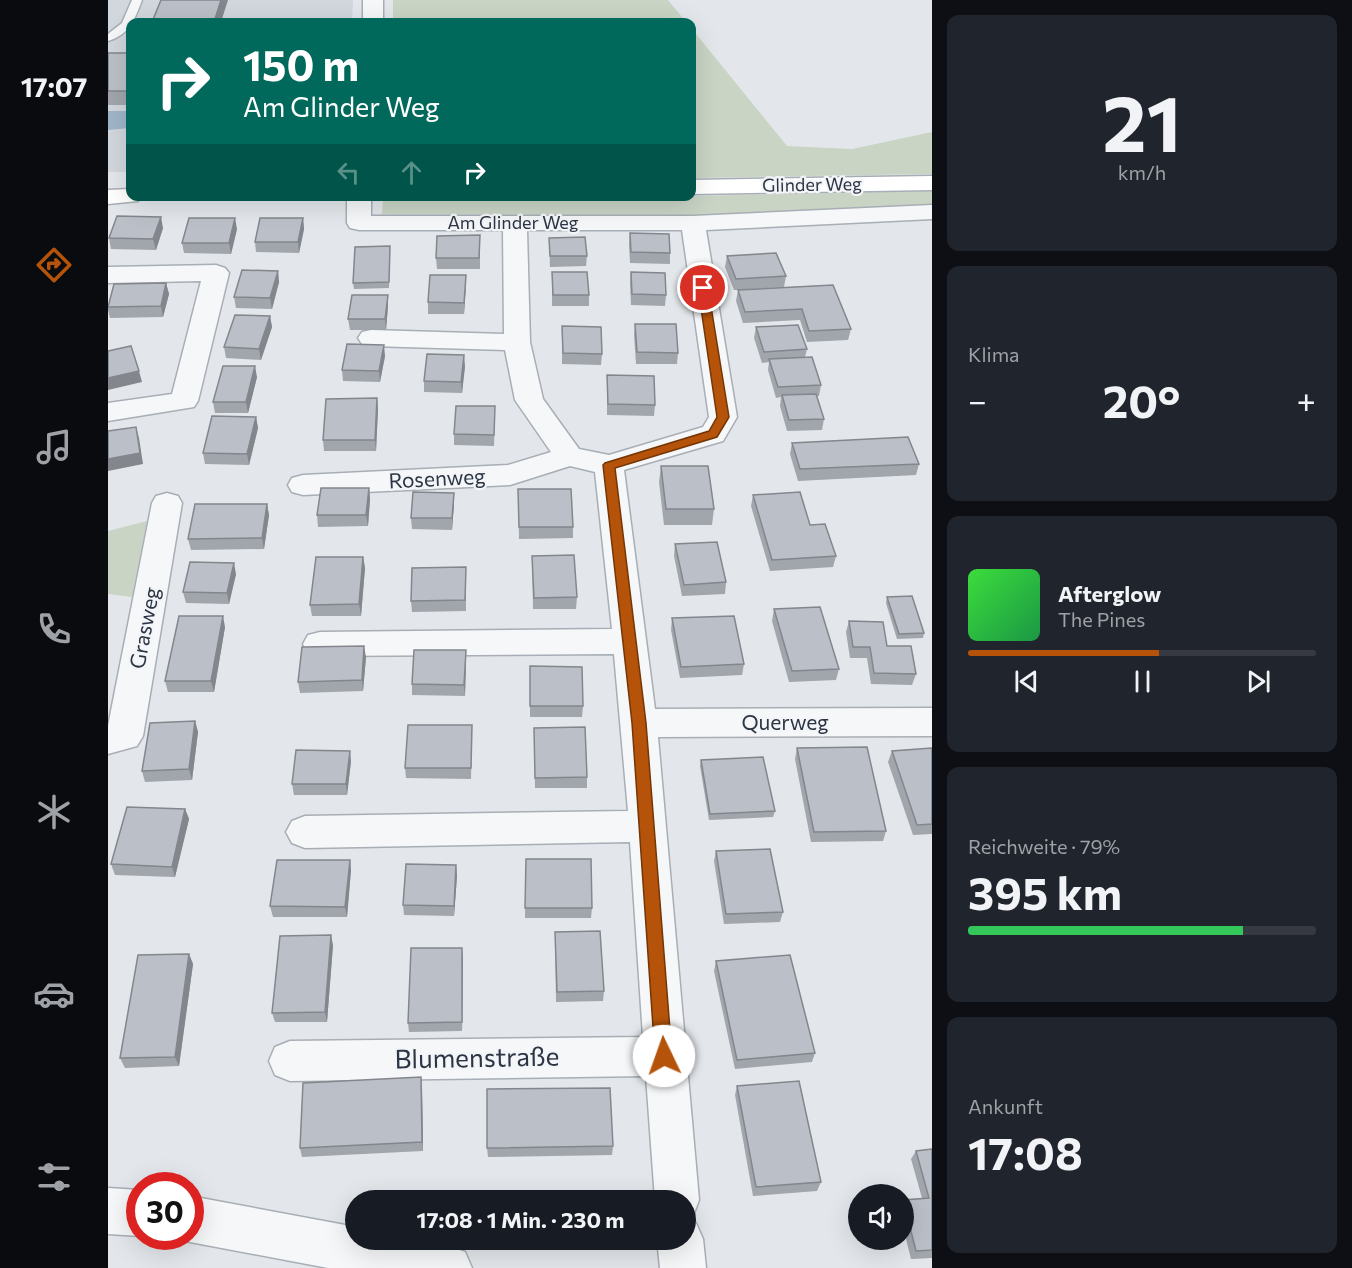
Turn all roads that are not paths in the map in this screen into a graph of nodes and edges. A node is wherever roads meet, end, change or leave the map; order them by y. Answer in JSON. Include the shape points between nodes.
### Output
{"nodes":[{"id":1,"x":137,"y":0,"type":"edge"},
{"id":2,"x":374,"y":0,"type":"edge"},
{"id":3,"x":129,"y":18,"type":"edge"},
{"id":4,"x":373,"y":18,"type":"edge"},
{"id":5,"x":126,"y":26,"type":"edge"},
{"id":6,"x":108,"y":38,"type":"edge"},
{"id":7,"x":932,"y":183,"type":"edge"},
{"id":8,"x":696,"y":187,"type":"edge"},
{"id":9,"x":126,"y":196,"type":"edge"},
{"id":10,"x":108,"y":197,"type":"edge"},
{"id":11,"x":359,"y":201,"type":"edge"},
{"id":12,"x":932,"y":212,"type":"edge"},
{"id":13,"x":515,"y":223,"type":"junction"},
{"id":14,"x":693,"y":223,"type":"junction"},
{"id":15,"x":108,"y":275,"type":"edge"},
{"id":16,"x":370,"y":338,"type":"dead end"},
{"id":17,"x":517,"y":342,"type":"junction"},
{"id":18,"x":108,"y":412,"type":"edge"},
{"id":19,"x":569,"y":456,"type":"junction"},
{"id":20,"x":609,"y":465,"type":"junction"},
{"id":21,"x":303,"y":485,"type":"dead end"},
{"id":22,"x":167,"y":503,"type":"dead end"},
{"id":23,"x":630,"y":641,"type":"junction"},
{"id":24,"x":320,"y":644,"type":"edge"},
{"id":25,"x":932,"y":722,"type":"edge"},
{"id":26,"x":639,"y":723,"type":"junction"},
{"id":27,"x":108,"y":740,"type":"edge"},
{"id":28,"x":647,"y":826,"type":"junction"},
{"id":29,"x":305,"y":832,"type":"dead end"},
{"id":30,"x":664,"y":1056,"type":"junction"},
{"id":31,"x":290,"y":1061,"type":"dead end"},
{"id":32,"x":675,"y":1190,"type":"edge"},
{"id":33,"x":108,"y":1211,"type":"edge"},
{"id":34,"x":126,"y":1212,"type":"edge"},
{"id":35,"x":204,"y":1222,"type":"edge"},
{"id":36,"x":681,"y":1250,"type":"edge"},
{"id":37,"x":449,"y":1268,"type":"edge"},
{"id":38,"x":683,"y":1268,"type":"edge"}],
"edges":[{"from":1,"to":3,"type":"lane"},
{"from":2,"to":4,"type":"street"},
{"from":5,"to":6,"type":"lane"},
{"from":7,"to":8,"type":"street","name":"Glinder Weg"},
{"from":9,"to":10,"type":"street"},
{"from":11,"to":13,"type":"street","name":"Am Glinder Weg","via":[[359,223]]},
{"from":12,"to":14,"type":"street","name":"Am Glinder Weg"},
{"from":13,"to":14,"type":"street","name":"Am Glinder Weg"},
{"from":13,"to":17,"type":"street"},
{"from":14,"to":20,"type":"street","via":[[723,417],[713,434]]},
{"from":15,"to":18,"type":"street","via":[[216,273],[184,401]]},
{"from":16,"to":17,"type":"street"},
{"from":17,"to":19,"type":"street","via":[[529,400]]},
{"from":19,"to":20,"type":"street"},
{"from":19,"to":21,"type":"street","name":"Rosenweg","via":[[510,475]]},
{"from":20,"to":23,"type":"street"},
{"from":22,"to":27,"type":"street","name":"Grasweg","via":[[125,736]]},
{"from":23,"to":24,"type":"street"},
{"from":23,"to":26,"type":"street"},
{"from":25,"to":26,"type":"street","name":"Querweg"},
{"from":26,"to":28,"type":"street"},
{"from":28,"to":29,"type":"street"},
{"from":28,"to":30,"type":"street"},
{"from":30,"to":31,"type":"street","name":"Blumenstraße"},
{"from":30,"to":32,"type":"street"},
{"from":33,"to":34,"type":"street"},
{"from":35,"to":37,"type":"street"},
{"from":36,"to":38,"type":"street"}]}
